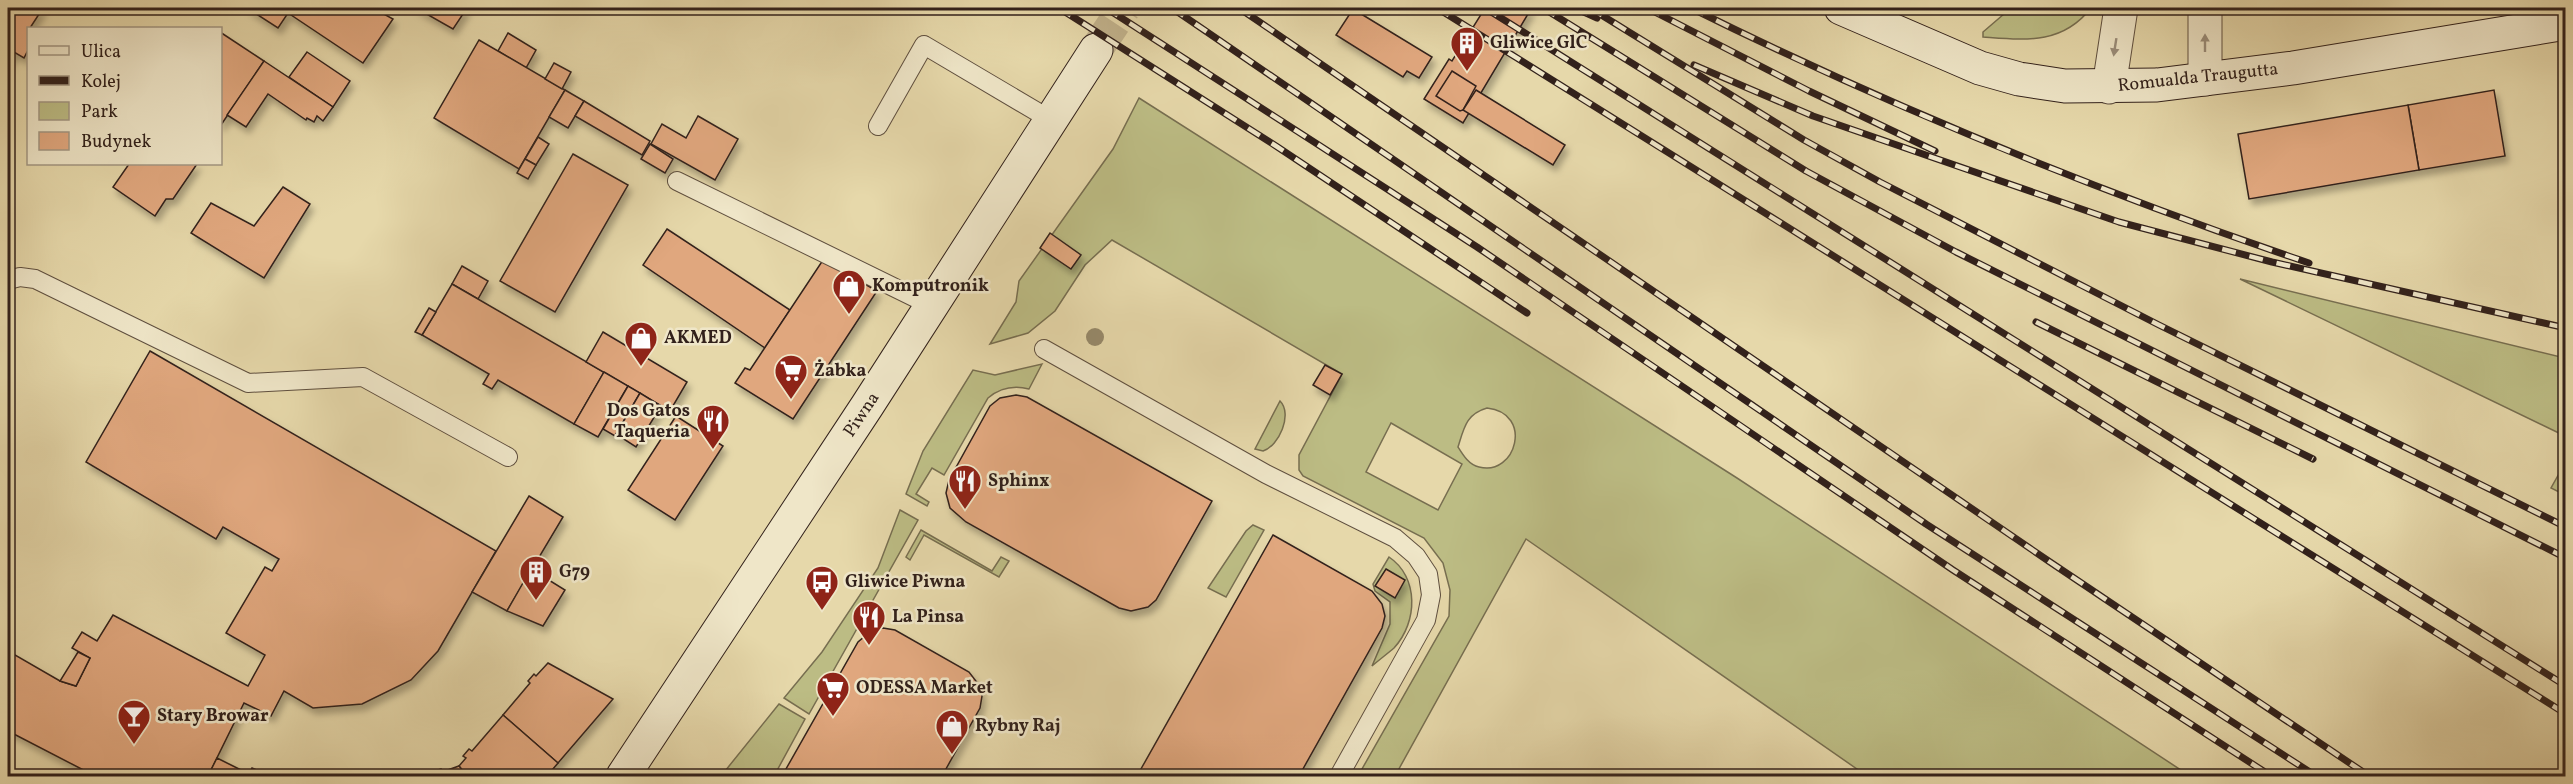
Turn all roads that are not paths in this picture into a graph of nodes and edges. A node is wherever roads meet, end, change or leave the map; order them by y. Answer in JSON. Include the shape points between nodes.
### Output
{"nodes":[{"id":1,"x":1841,"y":8,"type":"edge"},
{"id":2,"x":2121,"y":8,"type":"edge"},
{"id":3,"x":2205,"y":8,"type":"edge"},
{"id":4,"x":2565,"y":23,"type":"edge"},
{"id":5,"x":1096,"y":50,"type":"tunnel mouth"},
{"id":6,"x":2205,"y":79,"type":"junction"},
{"id":7,"x":2109,"y":87,"type":"junction"},
{"id":8,"x":1052,"y":120,"type":"junction"},
{"id":9,"x":878,"y":126,"type":"dead end"},
{"id":10,"x":677,"y":181,"type":"dead end"},
{"id":11,"x":8,"y":280,"type":"edge"},
{"id":12,"x":932,"y":306,"type":"junction"},
{"id":13,"x":1044,"y":349,"type":"dead end"},
{"id":14,"x":508,"y":457,"type":"dead end"},
{"id":15,"x":623,"y":777,"type":"edge"},
{"id":16,"x":1339,"y":777,"type":"edge"}],
"edges":[{"from":1,"to":7,"type":"main road","name":"Romualda Traugutta","via":[[1980,68],[2065,86]]},
{"from":2,"to":7,"type":"main road","one_way":true},
{"from":6,"to":3,"type":"main road","one_way":true},
{"from":4,"to":6,"type":"main road","name":"Romualda Traugutta"},
{"from":5,"to":8,"type":"main road","name":"Piwna"},
{"from":6,"to":7,"type":"main road","name":"Romualda Traugutta"},
{"from":8,"to":9,"type":"lane","via":[[924,45]]},
{"from":8,"to":12,"type":"main road","name":"Piwna"},
{"from":10,"to":12,"type":"lane"},
{"from":11,"to":14,"type":"lane","via":[[35,279],[248,383],[363,377]]},
{"from":12,"to":15,"type":"main road","name":"Piwna"},
{"from":13,"to":16,"type":"lane","via":[[1266,474],[1395,538],[1416,556],[1428,574],[1431,595],[1426,620]]}]}
